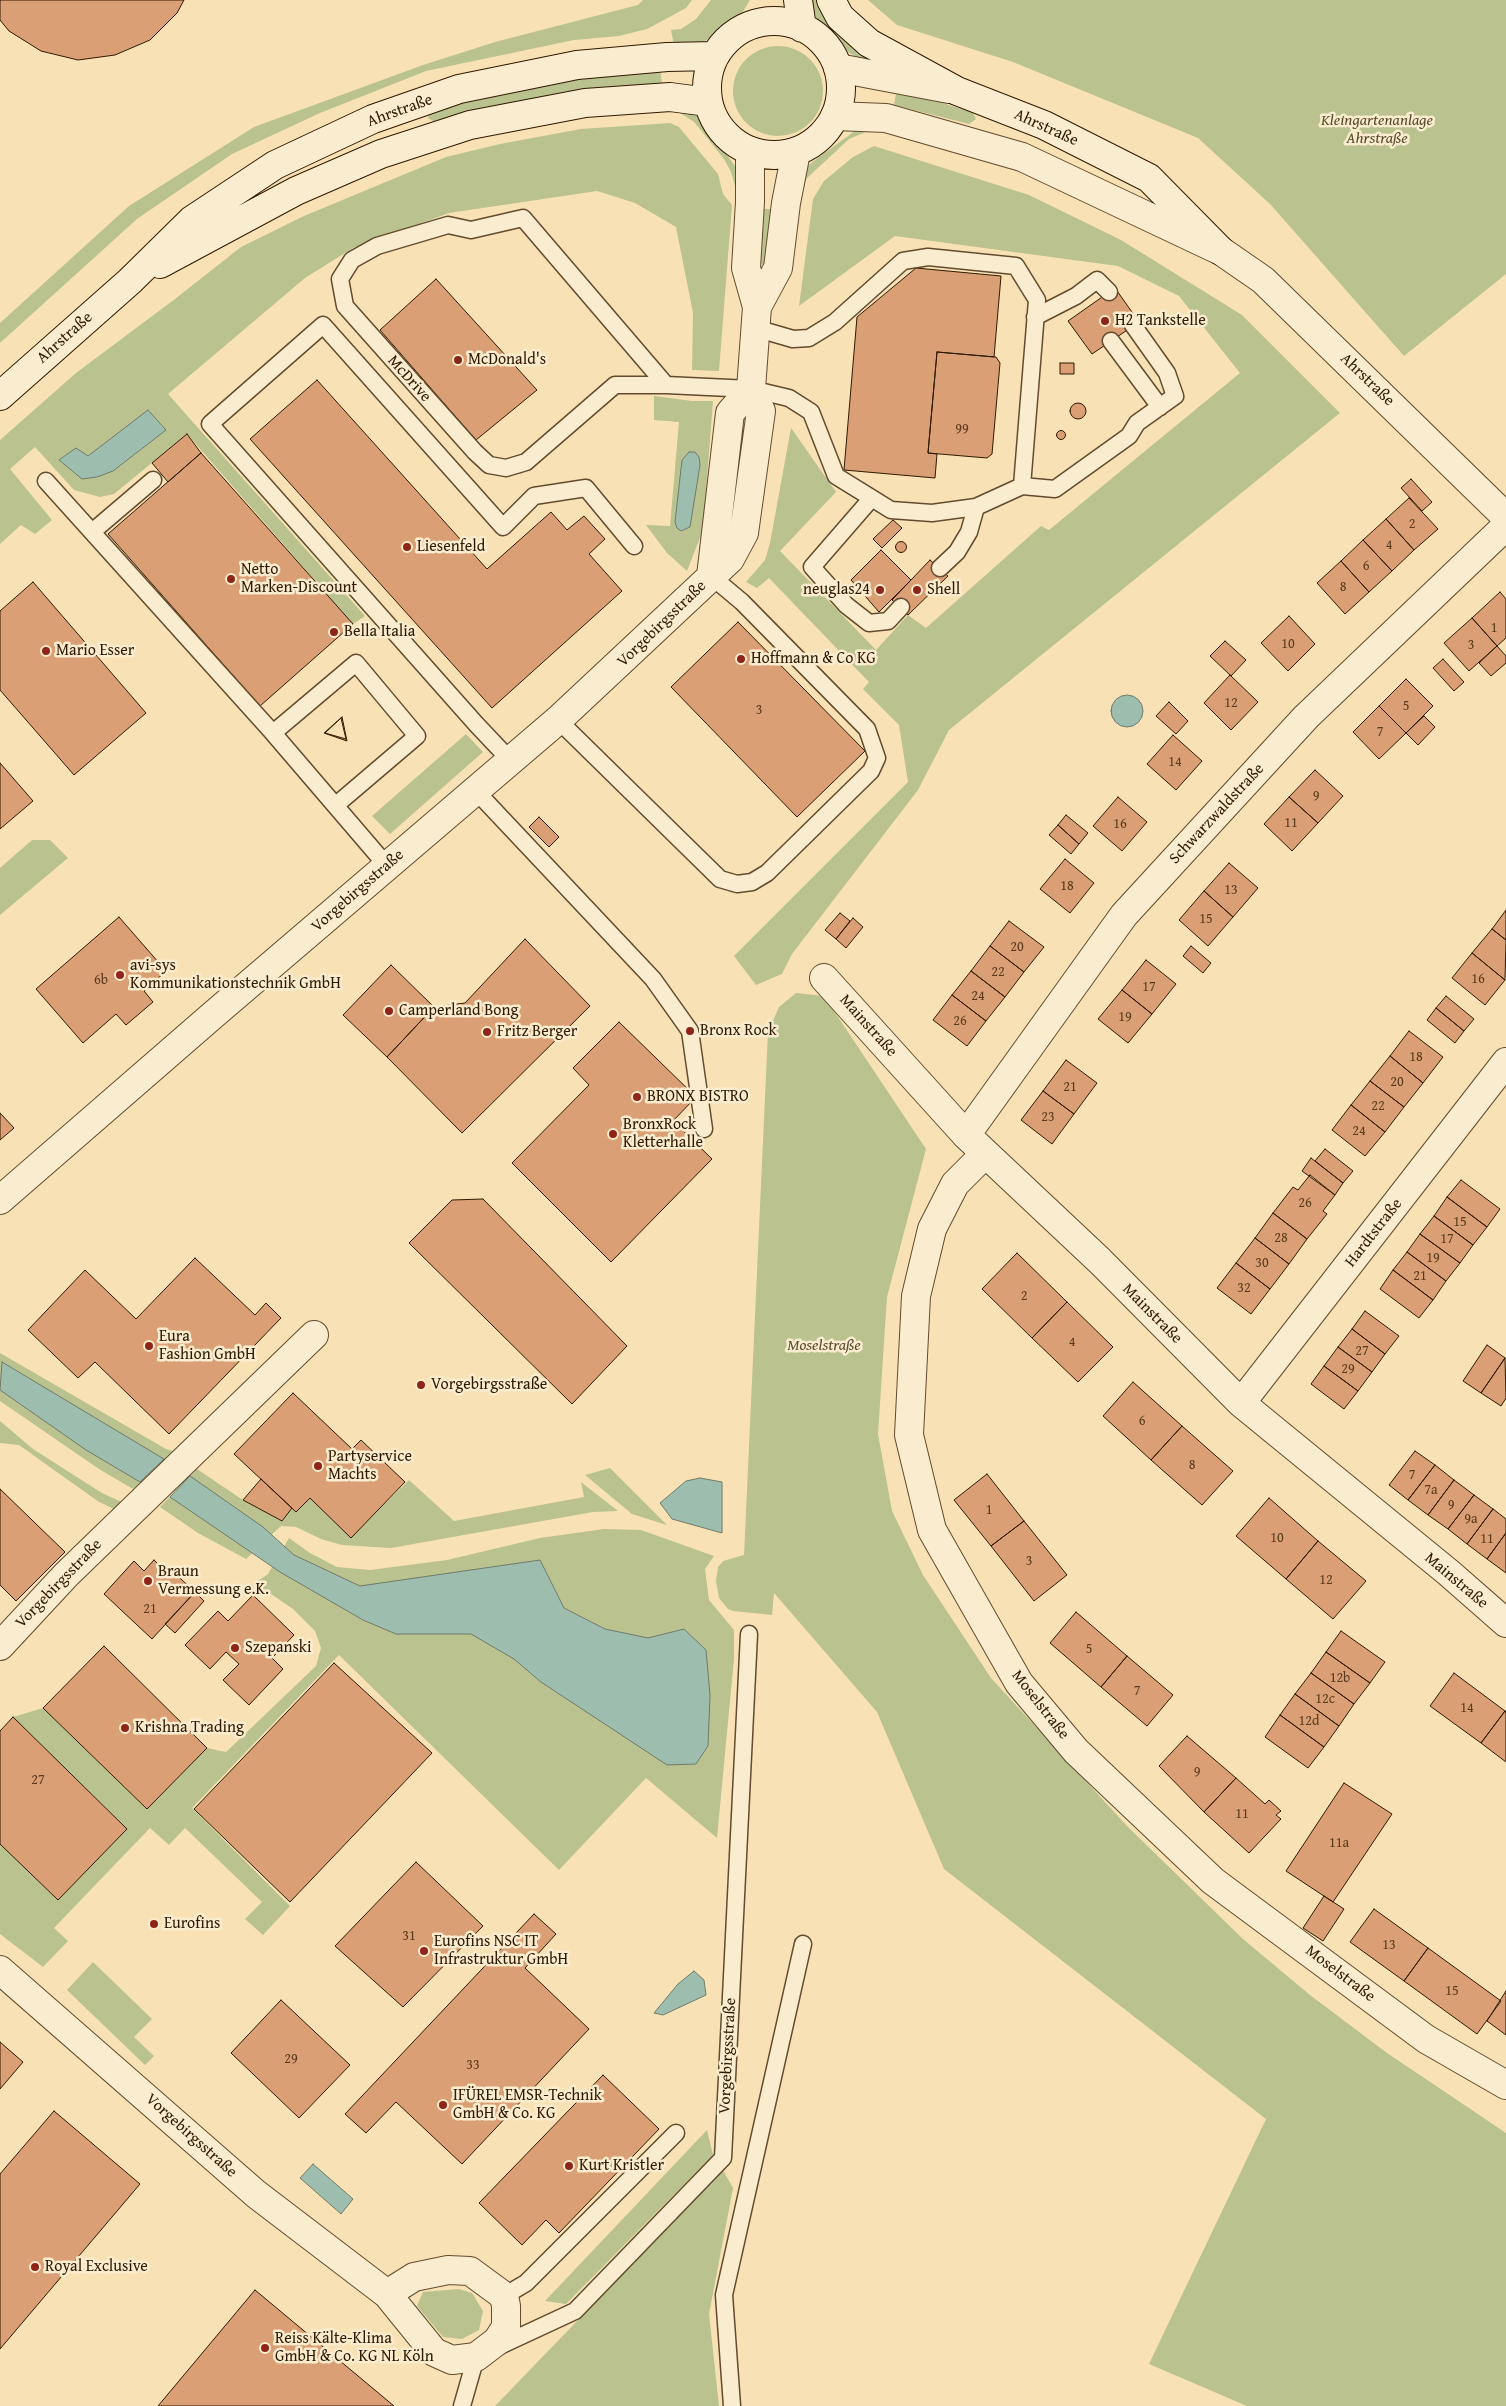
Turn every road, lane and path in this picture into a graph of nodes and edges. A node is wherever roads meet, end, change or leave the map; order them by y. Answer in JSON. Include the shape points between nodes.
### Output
{"nodes":[{"id":1,"x":798,"y":0,"type":"edge"},
{"id":2,"x":831,"y":0,"type":"edge"},
{"id":3,"x":762,"y":11,"type":"edge"},
{"id":4,"x":802,"y":28,"type":"junction"},
{"id":5,"x":715,"y":56,"type":"junction"},
{"id":6,"x":838,"y":68,"type":"junction"},
{"id":7,"x":958,"y":91,"type":"junction"},
{"id":8,"x":708,"y":102,"type":"junction"},
{"id":9,"x":835,"y":116,"type":"junction"},
{"id":10,"x":750,"y":151,"type":"junction"},
{"id":11,"x":796,"y":152,"type":"junction"},
{"id":12,"x":1221,"y":251,"type":"junction"},
{"id":13,"x":130,"y":281,"type":"junction"},
{"id":14,"x":1109,"y":292,"type":"dead end"},
{"id":15,"x":1035,"y":317,"type":"junction"},
{"id":16,"x":756,"y":318,"type":"junction"},
{"id":17,"x":1134,"y":325,"type":"dead end"},
{"id":18,"x":1111,"y":341,"type":"dead end"},
{"id":19,"x":666,"y":385,"type":"junction"},
{"id":20,"x":751,"y":389,"type":"junction"},
{"id":21,"x":0,"y":396,"type":"edge"},
{"id":22,"x":1160,"y":407,"type":"junction"},
{"id":23,"x":153,"y":480,"type":"dead end"},
{"id":24,"x":46,"y":481,"type":"dead end"},
{"id":25,"x":1022,"y":486,"type":"junction"},
{"id":26,"x":871,"y":499,"type":"junction"},
{"id":27,"x":976,"y":507,"type":"junction"},
{"id":28,"x":1506,"y":517,"type":"edge"},
{"id":29,"x":1506,"y":526,"type":"edge"},
{"id":30,"x":92,"y":532,"type":"junction"},
{"id":31,"x":634,"y":546,"type":"dead end"},
{"id":32,"x":940,"y":568,"type":"dead end"},
{"id":33,"x":710,"y":576,"type":"junction"},
{"id":34,"x":901,"y":607,"type":"dead end"},
{"id":35,"x":558,"y":720,"type":"junction"},
{"id":36,"x":273,"y":732,"type":"junction"},
{"id":37,"x":510,"y":760,"type":"junction"},
{"id":38,"x":475,"y":790,"type":"junction"},
{"id":39,"x":336,"y":804,"type":"junction"},
{"id":40,"x":387,"y":866,"type":"junction"},
{"id":41,"x":824,"y":978,"type":"dead end"},
{"id":42,"x":1506,"y":1062,"type":"edge"},
{"id":43,"x":704,"y":1129,"type":"dead end"},
{"id":44,"x":976,"y":1144,"type":"junction"},
{"id":45,"x":0,"y":1200,"type":"edge"},
{"id":46,"x":314,"y":1335,"type":"dead end"},
{"id":47,"x":1242,"y":1404,"type":"junction"},
{"id":48,"x":1506,"y":1623,"type":"edge"},
{"id":49,"x":749,"y":1634,"type":"dead end"},
{"id":50,"x":0,"y":1646,"type":"edge"},
{"id":51,"x":803,"y":1944,"type":"dead end"},
{"id":52,"x":0,"y":1970,"type":"edge"},
{"id":53,"x":1506,"y":2085,"type":"edge"},
{"id":54,"x":676,"y":2133,"type":"dead end"},
{"id":55,"x":387,"y":2294,"type":"junction"},
{"id":56,"x":504,"y":2296,"type":"junction"},
{"id":57,"x":476,"y":2357,"type":"junction"},
{"id":58,"x":462,"y":2406,"type":"edge"},
{"id":59,"x":732,"y":2406,"type":"edge"}],
"edges":[{"from":1,"to":4,"type":"street"},
{"from":2,"to":7,"type":"street","via":[[840,17],[869,43]]},
{"from":3,"to":4,"type":"street","via":[[780,22]]},
{"from":3,"to":5,"type":"street","via":[[731,37]]},
{"from":4,"to":6,"type":"street","via":[[814,34],[829,50]]},
{"from":5,"to":8,"type":"street","via":[[709,70]]},
{"from":5,"to":13,"type":"street","name":"Ahrstraße","via":[[577,65],[459,89],[373,119],[276,165],[201,215]]},
{"from":6,"to":7,"type":"street","name":"Ahrstraße"},
{"from":6,"to":9,"type":"street","via":[[841,98]]},
{"from":7,"to":12,"type":"street","name":"Ahrstraße","via":[[1044,125],[1150,178]]},
{"from":8,"to":10,"type":"street","via":[[718,126],[736,144]]},
{"from":8,"to":13,"type":"street","name":"Ahrstraße","via":[[670,98],[585,103],[470,125],[382,154],[296,191]]},
{"from":9,"to":11,"type":"street","via":[[827,131]]},
{"from":9,"to":12,"type":"street","name":"Ahrstraße","via":[[886,118],[1022,157]]},
{"from":10,"to":11,"type":"street","via":[[773,156]]},
{"from":10,"to":16,"type":"street","name":"Vorgebirgsstraße","via":[[746,268]]},
{"from":11,"to":16,"type":"street","name":"Vorgebirgsstraße","via":[[778,268]]},
{"from":12,"to":28,"type":"street","name":"Ahrstraße","via":[[1263,280]]},
{"from":13,"to":21,"type":"street","name":"Ahrstraße"},
{"from":14,"to":15,"type":"lane","via":[[1097,280],[1081,302]]},
{"from":15,"to":16,"type":"lane","via":[[1037,300],[1016,266],[928,257],[903,261],[835,322],[809,338],[793,339]]},
{"from":15,"to":25,"type":"lane"},
{"from":16,"to":20,"type":"street","name":"Vorgebirgsstraße"},
{"from":17,"to":22,"type":"lane","via":[[1167,372],[1175,396]]},
{"from":18,"to":22,"type":"lane"},
{"from":19,"to":19,"type":"lane","name":"McDrive","via":[[523,218],[471,230],[448,225],[377,246],[352,260],[340,279],[345,306],[489,465],[506,468],[526,462],[615,385]]},
{"from":19,"to":20,"type":"lane"},
{"from":20,"to":26,"type":"lane","via":[[789,398],[811,412],[836,476]]},
{"from":20,"to":33,"type":"street","name":"Vorgebirgsstraße","via":[[761,411],[744,533],[730,559]]},
{"from":22,"to":25,"type":"lane","via":[[1137,423],[1129,436],[1055,489]]},
{"from":23,"to":30,"type":"lane"},
{"from":24,"to":30,"type":"lane"},
{"from":25,"to":27,"type":"lane"},
{"from":26,"to":27,"type":"lane","via":[[891,510],[932,513]]},
{"from":26,"to":34,"type":"lane","via":[[812,567],[846,605],[869,623],[888,621]]},
{"from":27,"to":32,"type":"lane","via":[[969,532]]},
{"from":29,"to":44,"type":"street","name":"Schwarzwaldstraße","via":[[1306,717],[1124,915]]},
{"from":30,"to":36,"type":"lane"},
{"from":31,"to":37,"type":"lane","via":[[586,488],[534,496],[503,527],[323,325],[210,424]]},
{"from":33,"to":35,"type":"street","name":"Vorgebirgsstraße"},
{"from":33,"to":35,"type":"lane","via":[[742,602],[867,729],[877,758],[872,771],[767,873],[752,882],[737,884],[720,879]]},
{"from":35,"to":37,"type":"street","name":"Vorgebirgsstraße"},
{"from":36,"to":39,"type":"lane"},
{"from":36,"to":39,"type":"lane","via":[[356,663],[417,736]]},
{"from":37,"to":38,"type":"street","name":"Vorgebirgsstraße"},
{"from":38,"to":40,"type":"street","name":"Vorgebirgsstraße"},
{"from":38,"to":43,"type":"lane","via":[[653,979],[690,1031]]},
{"from":39,"to":40,"type":"lane"},
{"from":40,"to":45,"type":"street","name":"Vorgebirgsstraße"},
{"from":41,"to":44,"type":"street","name":"Mainstraße"},
{"from":42,"to":47,"type":"street","name":"Hardtstraße"},
{"from":44,"to":47,"type":"street","name":"Mainstraße"},
{"from":44,"to":53,"type":"street","name":"Moselstraße","via":[[932,1229],[916,1296],[909,1435],[932,1530],[1019,1683],[1076,1751],[1213,1881],[1426,2039]]},
{"from":46,"to":50,"type":"street","name":"Vorgebirgsstraße","via":[[72,1569]]},
{"from":47,"to":48,"type":"street","name":"Mainstraße"},
{"from":49,"to":57,"type":"lane","name":"Vorgebirgsstraße","via":[[723,2158],[575,2311]]},
{"from":51,"to":59,"type":"lane","via":[[724,2295]]},
{"from":52,"to":55,"type":"street","name":"Vorgebirgsstraße","via":[[256,2194]]},
{"from":54,"to":56,"type":"lane","via":[[526,2283]]},
{"from":55,"to":56,"type":"street","via":[[414,2277],[448,2270],[470,2271]]},
{"from":55,"to":57,"type":"street","name":"Vorgebirgsstraße","via":[[434,2352],[452,2360]]},
{"from":56,"to":57,"type":"street","via":[[506,2327],[497,2340]]},
{"from":57,"to":58,"type":"lane"}]}
